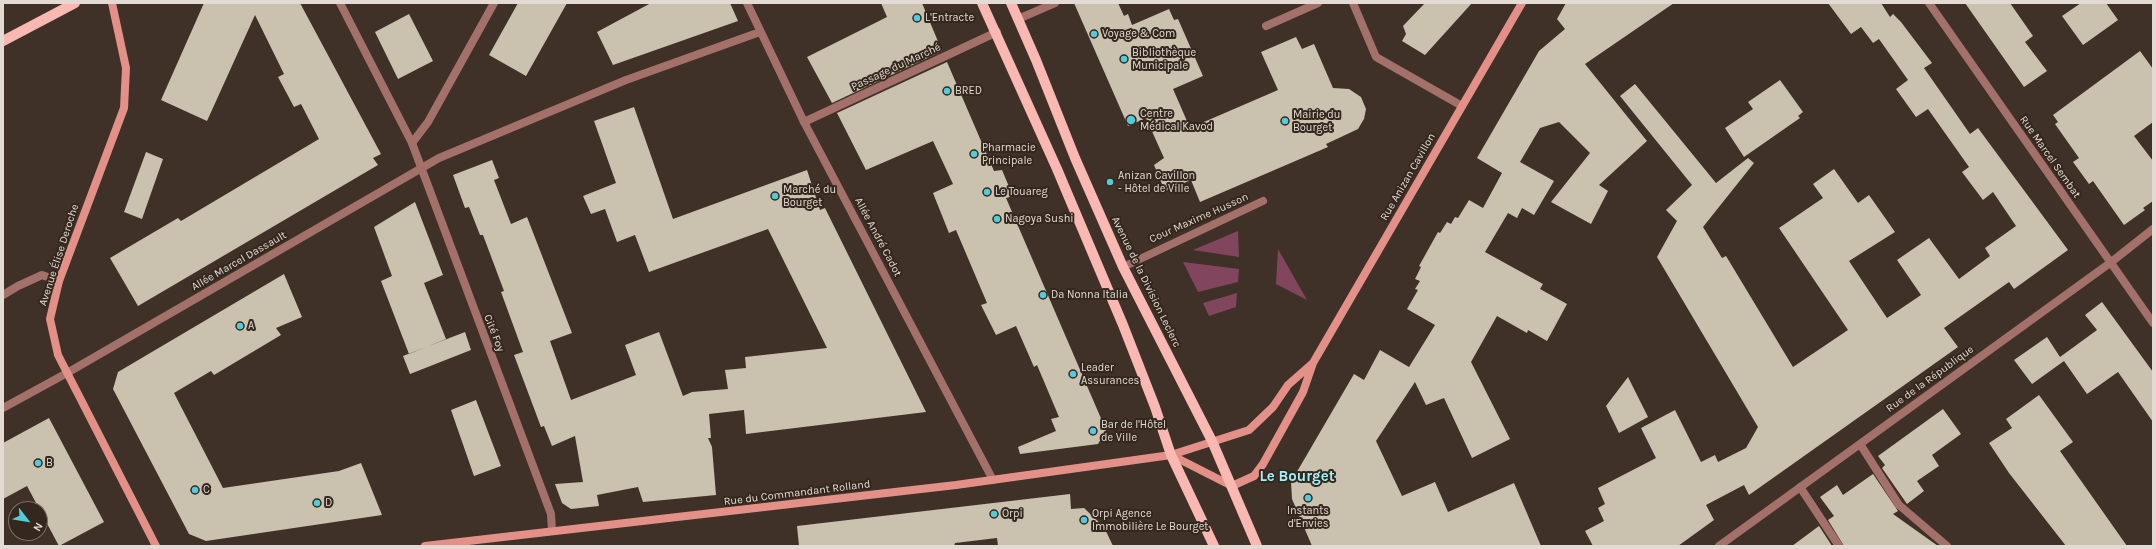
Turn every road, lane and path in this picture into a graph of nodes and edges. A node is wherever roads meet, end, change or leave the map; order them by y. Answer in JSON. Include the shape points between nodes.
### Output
{"nodes":[{"id":1,"x":74,"y":3,"type":"edge"},
{"id":2,"x":112,"y":3,"type":"edge"},
{"id":3,"x":340,"y":3,"type":"edge"},
{"id":4,"x":494,"y":3,"type":"edge"},
{"id":5,"x":747,"y":3,"type":"edge"},
{"id":6,"x":982,"y":3,"type":"edge"},
{"id":7,"x":1011,"y":3,"type":"edge"},
{"id":8,"x":1055,"y":3,"type":"edge"},
{"id":9,"x":1318,"y":3,"type":"edge"},
{"id":10,"x":1353,"y":3,"type":"edge"},
{"id":11,"x":1522,"y":3,"type":"edge"},
{"id":12,"x":1929,"y":3,"type":"edge"},
{"id":13,"x":1018,"y":19,"type":"junction"},
{"id":14,"x":1266,"y":26,"type":"dead end"},
{"id":15,"x":760,"y":32,"type":"junction"},
{"id":16,"x":997,"y":32,"type":"junction"},
{"id":17,"x":3,"y":41,"type":"edge"},
{"id":18,"x":1462,"y":106,"type":"junction"},
{"id":19,"x":804,"y":122,"type":"junction"},
{"id":20,"x":412,"y":144,"type":"junction"},
{"id":21,"x":421,"y":168,"type":"junction"},
{"id":22,"x":1263,"y":201,"type":"dead end"},
{"id":23,"x":2153,"y":229,"type":"edge"},
{"id":24,"x":2110,"y":263,"type":"junction"},
{"id":25,"x":1123,"y":267,"type":"junction"},
{"id":26,"x":59,"y":281,"type":"junction"},
{"id":27,"x":3,"y":295,"type":"edge"},
{"id":28,"x":2153,"y":323,"type":"edge"},
{"id":29,"x":1313,"y":363,"type":"junction"},
{"id":30,"x":68,"y":373,"type":"junction"},
{"id":31,"x":3,"y":408,"type":"edge"},
{"id":32,"x":1212,"y":442,"type":"junction"},
{"id":33,"x":1860,"y":444,"type":"junction"},
{"id":34,"x":1171,"y":455,"type":"junction"},
{"id":35,"x":993,"y":480,"type":"junction"},
{"id":36,"x":1232,"y":486,"type":"junction"},
{"id":37,"x":1800,"y":487,"type":"junction"},
{"id":38,"x":552,"y":531,"type":"junction"},
{"id":39,"x":156,"y":546,"type":"edge"},
{"id":40,"x":425,"y":546,"type":"edge"},
{"id":41,"x":1214,"y":546,"type":"edge"},
{"id":42,"x":1257,"y":546,"type":"edge"},
{"id":43,"x":1719,"y":546,"type":"edge"},
{"id":44,"x":1839,"y":546,"type":"edge"},
{"id":45,"x":1947,"y":546,"type":"edge"}],
"edges":[{"from":1,"to":17,"type":"main road"},
{"from":2,"to":26,"type":"street","name":"Avenue Élise Deroche","via":[[126,68],[124,108]]},
{"from":3,"to":20,"type":"street","name":"Cité Foy"},
{"from":4,"to":20,"type":"street","via":[[428,122]]},
{"from":5,"to":15,"type":"street","name":"Allée André Cadot"},
{"from":6,"to":16,"type":"main road"},
{"from":7,"to":13,"type":"main road","name":"Avenue de la Division Leclerc"},
{"from":8,"to":13,"type":"street"},
{"from":9,"to":14,"type":"street"},
{"from":10,"to":18,"type":"street","via":[[1376,57]]},
{"from":11,"to":18,"type":"street","name":"Rue Anizan Cavillon"},
{"from":12,"to":24,"type":"street","name":"Rue Marcel Sembat"},
{"from":13,"to":25,"type":"main road","name":"Avenue de la Division Leclerc"},
{"from":15,"to":19,"type":"street","name":"Allée André Cadot"},
{"from":15,"to":21,"type":"street","name":"Allée Marcel Dassault","via":[[626,80],[439,158]]},
{"from":16,"to":19,"type":"street","name":"Passage du Marché"},
{"from":16,"to":34,"type":"main road","via":[[1123,325]]},
{"from":18,"to":29,"type":"street","name":"Rue Anizan Cavillon"},
{"from":19,"to":35,"type":"street","name":"Allée André Cadot"},
{"from":20,"to":21,"type":"street","name":"Cité Foy"},
{"from":21,"to":30,"type":"street","name":"Allée Marcel Dassault"},
{"from":21,"to":38,"type":"street","name":"Cité Foy","via":[[551,514]]},
{"from":22,"to":25,"type":"street","name":"Cour Maxime Husson"},
{"from":23,"to":24,"type":"street","name":"Rue de la République"},
{"from":24,"to":28,"type":"street","name":"Rue Marcel Sembat"},
{"from":24,"to":33,"type":"street","name":"Rue de la République"},
{"from":25,"to":32,"type":"main road","name":"Avenue de la Division Leclerc"},
{"from":26,"to":27,"type":"street","via":[[42,276]]},
{"from":26,"to":30,"type":"street","name":"Avenue Élise Deroche","via":[[50,319],[58,355]]},
{"from":29,"to":32,"type":"street","name":"Rue Anizan Cavillon","via":[[1288,385],[1274,407],[1249,430]]},
{"from":29,"to":36,"type":"street","name":"Rue Anizan Cavillon","via":[[1303,392],[1263,464],[1254,476]]},
{"from":30,"to":31,"type":"street","name":"Allée Marcel Dassault"},
{"from":30,"to":39,"type":"street","name":"Avenue Élise Deroche"},
{"from":32,"to":34,"type":"street","name":"Rue Anizan Cavillon"},
{"from":32,"to":36,"type":"main road","name":"Avenue de la Division Leclerc"},
{"from":33,"to":37,"type":"street","name":"Rue de la République"},
{"from":33,"to":45,"type":"street","via":[[1899,505]]},
{"from":34,"to":35,"type":"street","name":"Rue du Commandant Rolland"},
{"from":34,"to":36,"type":"street"},
{"from":34,"to":41,"type":"main road"},
{"from":35,"to":38,"type":"street","name":"Rue du Commandant Rolland"},
{"from":36,"to":42,"type":"main road","name":"Avenue de la Division Leclerc"},
{"from":37,"to":43,"type":"street","name":"Rue de la République"},
{"from":37,"to":44,"type":"street"},
{"from":38,"to":40,"type":"street","name":"Rue du Commandant Rolland"}]}
